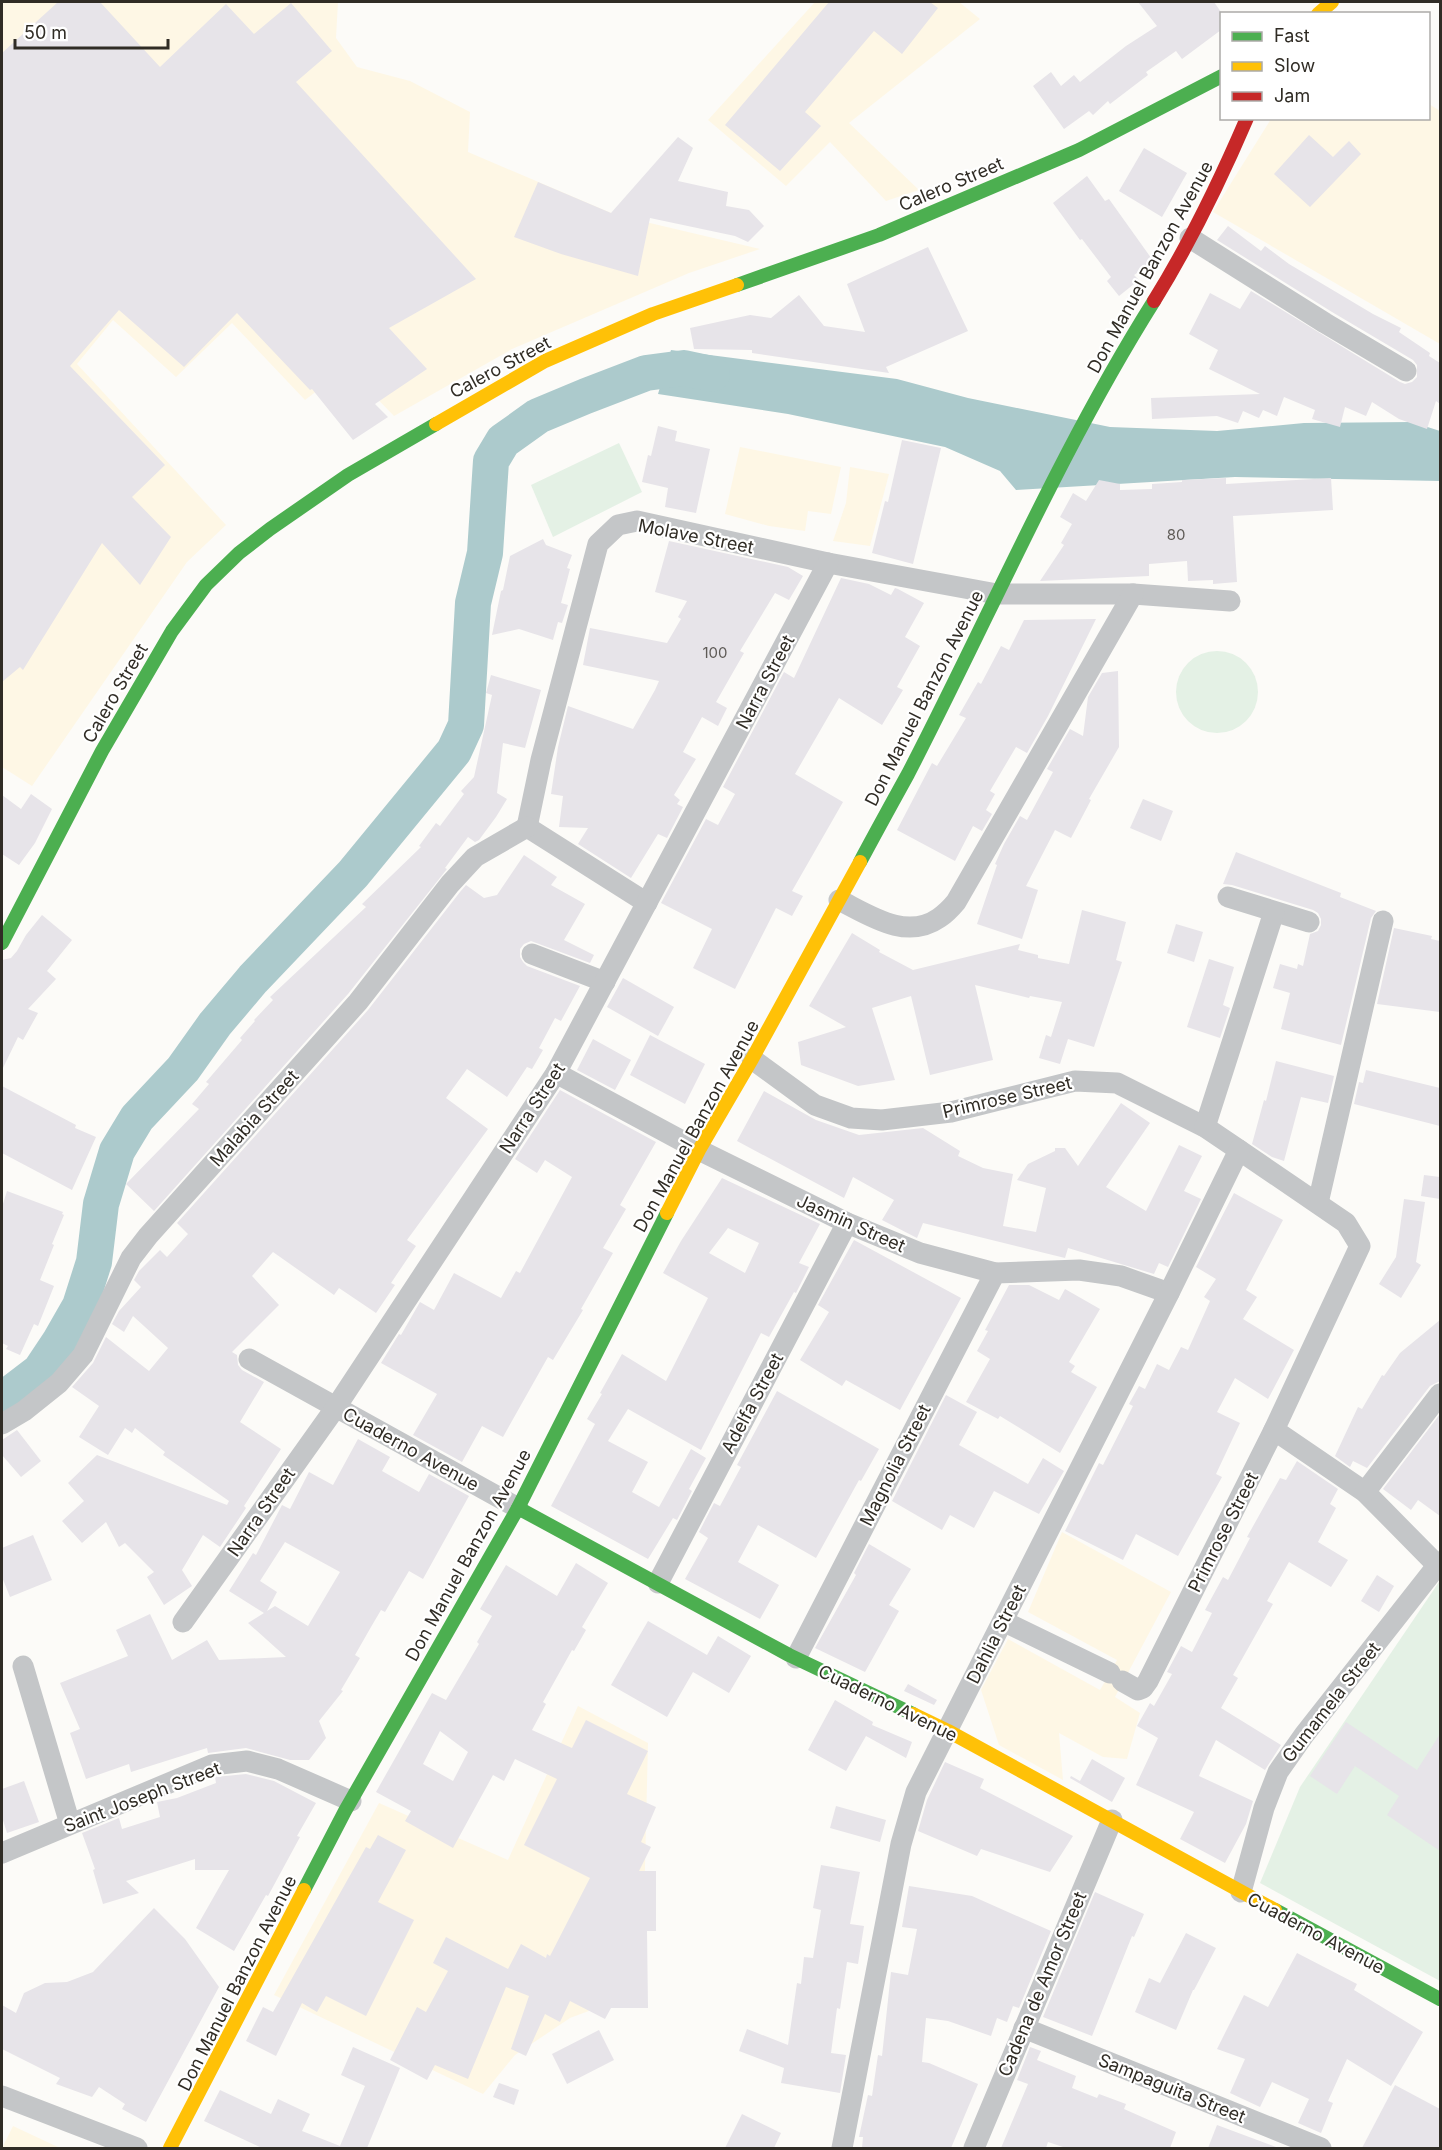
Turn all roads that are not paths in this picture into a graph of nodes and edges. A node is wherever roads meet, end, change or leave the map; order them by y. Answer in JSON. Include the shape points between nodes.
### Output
{"nodes":[{"id":1,"x":1332,"y":2,"type":"edge"},
{"id":2,"x":1320,"y":12,"type":"edge"},
{"id":3,"x":1220,"y":77,"type":"edge"},
{"id":4,"x":1246,"y":120,"type":"edge"},
{"id":5,"x":1191,"y":238,"type":"junction"},
{"id":6,"x":1406,"y":371,"type":"dead end"},
{"id":7,"x":828,"y":563,"type":"junction"},
{"id":8,"x":997,"y":594,"type":"junction"},
{"id":9,"x":1133,"y":594,"type":"junction"},
{"id":10,"x":1230,"y":602,"type":"dead end"},
{"id":11,"x":527,"y":826,"type":"junction"},
{"id":12,"x":1228,"y":897,"type":"dead end"},
{"id":13,"x":839,"y":900,"type":"junction"},
{"id":14,"x":647,"y":903,"type":"junction"},
{"id":15,"x":1274,"y":912,"type":"junction"},
{"id":16,"x":1383,"y":921,"type":"dead end"},
{"id":17,"x":1310,"y":922,"type":"dead end"},
{"id":18,"x":2,"y":943,"type":"edge"},
{"id":19,"x":532,"y":954,"type":"dead end"},
{"id":20,"x":605,"y":982,"type":"junction"},
{"id":21,"x":752,"y":1059,"type":"junction"},
{"id":22,"x":556,"y":1073,"type":"junction"},
{"id":23,"x":1205,"y":1127,"type":"junction"},
{"id":24,"x":699,"y":1150,"type":"junction"},
{"id":25,"x":1239,"y":1150,"type":"junction"},
{"id":26,"x":1318,"y":1203,"type":"junction"},
{"id":27,"x":846,"y":1223,"type":"junction"},
{"id":28,"x":995,"y":1272,"type":"junction"},
{"id":29,"x":1169,"y":1293,"type":"junction"},
{"id":30,"x":249,"y":1359,"type":"dead end"},
{"id":31,"x":1440,"y":1394,"type":"edge"},
{"id":32,"x":336,"y":1407,"type":"junction"},
{"id":33,"x":2,"y":1424,"type":"edge"},
{"id":34,"x":1274,"y":1430,"type":"junction"},
{"id":35,"x":1365,"y":1492,"type":"junction"},
{"id":36,"x":518,"y":1508,"type":"junction"},
{"id":37,"x":1440,"y":1565,"type":"edge"},
{"id":38,"x":658,"y":1583,"type":"junction"},
{"id":39,"x":1003,"y":1621,"type":"junction"},
{"id":40,"x":183,"y":1622,"type":"dead end"},
{"id":41,"x":796,"y":1658,"type":"junction"},
{"id":42,"x":23,"y":1666,"type":"dead end"},
{"id":43,"x":948,"y":1731,"type":"junction"},
{"id":44,"x":351,"y":1800,"type":"junction"},
{"id":45,"x":1112,"y":1820,"type":"junction"},
{"id":46,"x":70,"y":1824,"type":"junction"},
{"id":47,"x":2,"y":1853,"type":"edge"},
{"id":48,"x":1241,"y":1892,"type":"junction"},
{"id":49,"x":1440,"y":1999,"type":"edge"},
{"id":50,"x":1024,"y":2028,"type":"junction"},
{"id":51,"x":2,"y":2096,"type":"edge"},
{"id":52,"x":137,"y":2148,"type":"edge"},
{"id":53,"x":170,"y":2148,"type":"edge"},
{"id":54,"x":842,"y":2148,"type":"edge"},
{"id":55,"x":974,"y":2148,"type":"edge"},
{"id":56,"x":1321,"y":2148,"type":"edge"}],
"edges":[{"from":1,"to":2,"type":"main road"},
{"from":3,"to":18,"type":"main road","name":"Calero Street","via":[[1079,150],[879,235],[653,314],[545,361],[348,475],[270,529],[206,585],[172,631],[102,751]]},
{"from":4,"to":5,"type":"main road","name":"Don Manuel Banzon Avenue"},
{"from":5,"to":6,"type":"street"},
{"from":5,"to":8,"type":"main road","name":"Don Manuel Banzon Avenue","via":[[1123,350]]},
{"from":7,"to":8,"type":"street","name":"Molave Street"},
{"from":7,"to":11,"type":"street","name":"Molave Street","via":[[637,521],[618,525],[598,544]]},
{"from":7,"to":14,"type":"street","name":"Narra Street"},
{"from":8,"to":9,"type":"street","name":"Molave Street"},
{"from":8,"to":13,"type":"main road","name":"Don Manuel Banzon Avenue","via":[[908,773]]},
{"from":9,"to":10,"type":"street","name":"Molave Street"},
{"from":9,"to":13,"type":"street","via":[[956,902],[938,919],[915,927],[892,926]]},
{"from":11,"to":14,"type":"street"},
{"from":11,"to":33,"type":"street","name":"Malabia Street","via":[[475,856],[450,884],[358,1002],[148,1236],[131,1258],[83,1355],[59,1383]]},
{"from":12,"to":15,"type":"street"},
{"from":13,"to":21,"type":"main road","name":"Don Manuel Banzon Avenue"},
{"from":14,"to":20,"type":"street","name":"Narra Street"},
{"from":15,"to":17,"type":"street"},
{"from":15,"to":23,"type":"street"},
{"from":16,"to":26,"type":"street"},
{"from":19,"to":20,"type":"street"},
{"from":20,"to":22,"type":"street","name":"Narra Street"},
{"from":21,"to":23,"type":"street","name":"Primrose Street","via":[[815,1106],[851,1119],[882,1120],[951,1112],[1075,1081],[1117,1083]]},
{"from":21,"to":24,"type":"main road","name":"Don Manuel Banzon Avenue"},
{"from":22,"to":24,"type":"street","name":"Jasmin Street"},
{"from":22,"to":32,"type":"street","name":"Narra Street"},
{"from":23,"to":25,"type":"street","name":"Primrose Street"},
{"from":24,"to":27,"type":"street","name":"Jasmin Street"},
{"from":24,"to":36,"type":"main road","name":"Don Manuel Banzon Avenue"},
{"from":25,"to":26,"type":"street","name":"Primrose Street"},
{"from":25,"to":29,"type":"street","name":"Dahlia Street"},
{"from":26,"to":34,"type":"street","name":"Primrose Street","via":[[1346,1223],[1360,1246]]},
{"from":27,"to":28,"type":"street","name":"Jasmin Street","via":[[920,1253]]},
{"from":27,"to":38,"type":"street","name":"Adelfa Street"},
{"from":28,"to":29,"type":"street","name":"Jasmin Street","via":[[1090,1272],[1121,1276]]},
{"from":28,"to":41,"type":"street","name":"Magnolia Street"},
{"from":29,"to":39,"type":"street","name":"Dahlia Street"},
{"from":30,"to":32,"type":"street","name":"Cuaderno Avenue"},
{"from":31,"to":35,"type":"street"},
{"from":32,"to":36,"type":"street","name":"Cuaderno Avenue"},
{"from":32,"to":40,"type":"street","name":"Narra Street"},
{"from":34,"to":35,"type":"street"},
{"from":34,"to":39,"type":"street","name":"Primrose Street","via":[[1143,1688],[1138,1689]]},
{"from":35,"to":37,"type":"street"},
{"from":36,"to":38,"type":"main road","name":"Cuaderno Avenue"},
{"from":36,"to":44,"type":"main road","name":"Don Manuel Banzon Avenue"},
{"from":37,"to":48,"type":"street","name":"Gumamela Street","via":[[1278,1772]]},
{"from":38,"to":41,"type":"main road","name":"Cuaderno Avenue"},
{"from":39,"to":43,"type":"street","name":"Dahlia Street"},
{"from":41,"to":43,"type":"main road","name":"Cuaderno Avenue"},
{"from":42,"to":46,"type":"street"},
{"from":43,"to":45,"type":"main road","name":"Cuaderno Avenue"},
{"from":43,"to":54,"type":"street","name":"Dahlia Street","via":[[916,1792],[901,1844]]},
{"from":44,"to":46,"type":"street","name":"Saint Joseph Street","via":[[278,1768],[246,1761],[212,1765]]},
{"from":44,"to":53,"type":"main road","name":"Don Manuel Banzon Avenue"},
{"from":45,"to":48,"type":"main road","name":"Cuaderno Avenue"},
{"from":45,"to":50,"type":"street","name":"Cadena de Amor Street"},
{"from":46,"to":47,"type":"street","name":"Saint Joseph Street"},
{"from":48,"to":49,"type":"main road","name":"Cuaderno Avenue"},
{"from":50,"to":55,"type":"street","name":"Cadena de Amor Street"},
{"from":50,"to":56,"type":"street","name":"Sampaguita Street"},
{"from":51,"to":52,"type":"street"}]}
